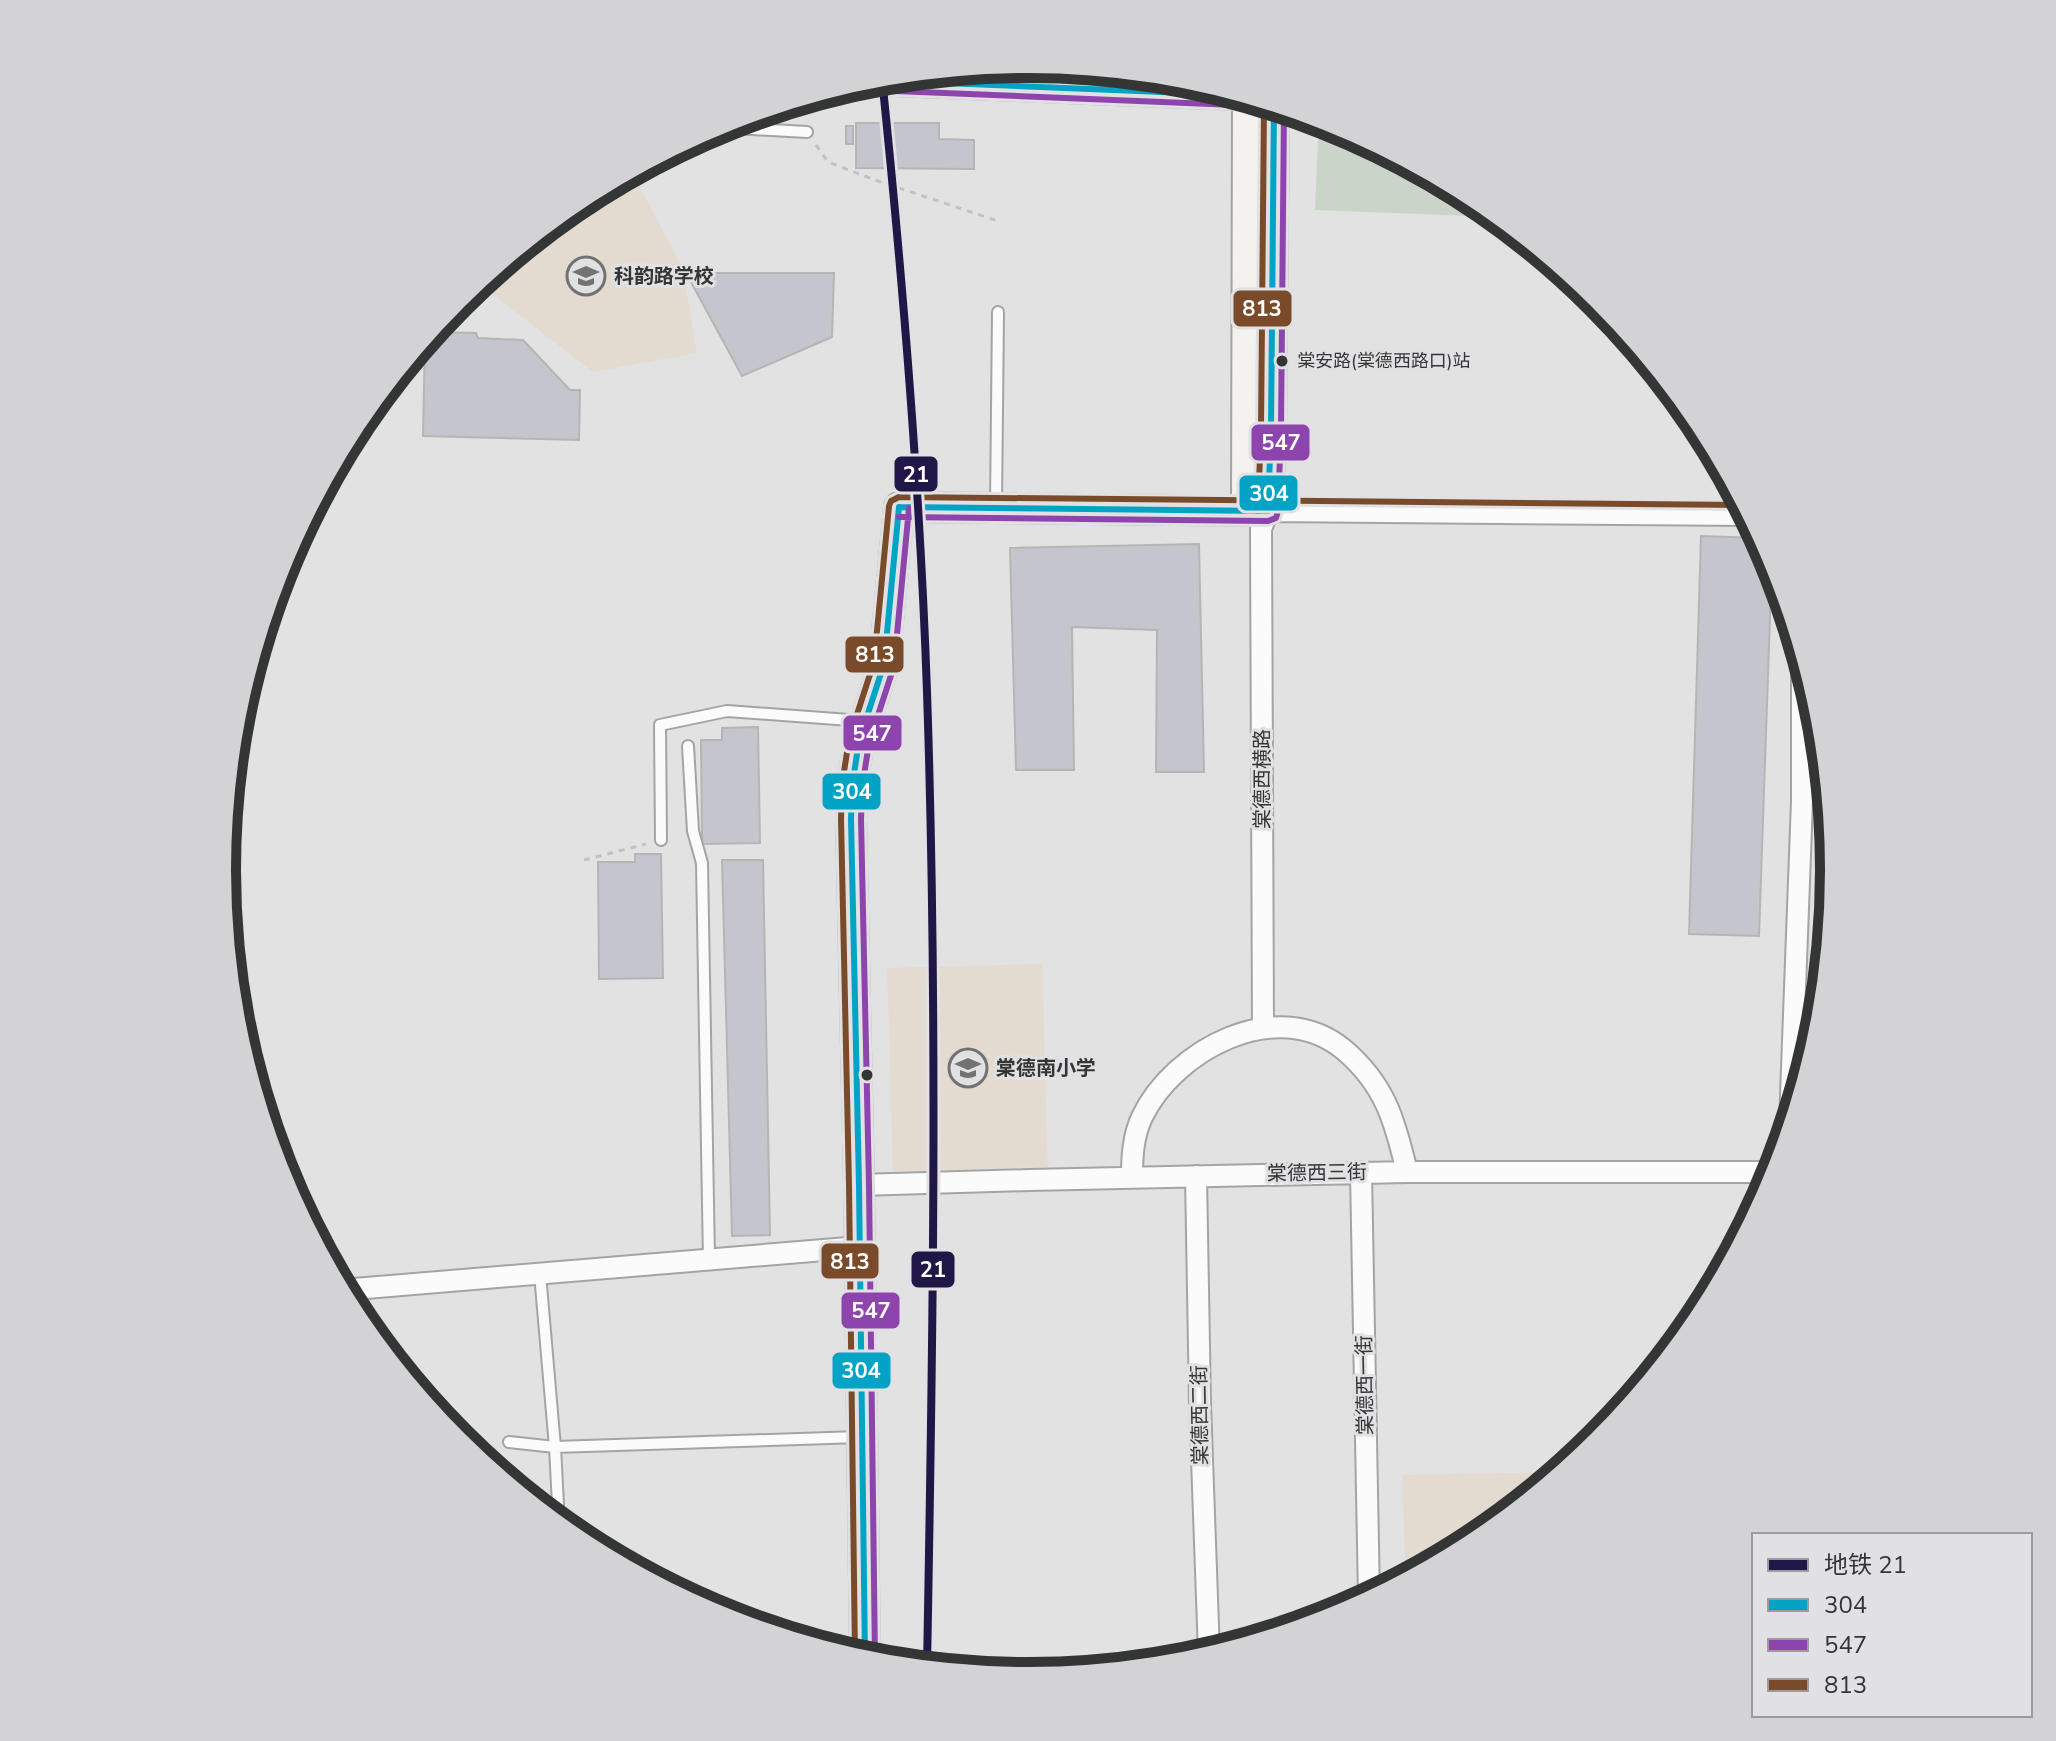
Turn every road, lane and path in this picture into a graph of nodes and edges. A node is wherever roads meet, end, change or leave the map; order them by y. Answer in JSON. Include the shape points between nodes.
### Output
{"nodes":[{"id":1,"x":945,"y":83,"type":"edge"},
{"id":2,"x":1182,"y":93,"type":"edge"},
{"id":3,"x":1247,"y":109,"type":"edge"},
{"id":4,"x":1274,"y":117,"type":"edge"},
{"id":5,"x":749,"y":129,"type":"edge"},
{"id":6,"x":807,"y":132,"type":"joint"},
{"id":7,"x":998,"y":221,"type":"dead end"},
{"id":8,"x":998,"y":312,"type":"dead end"},
{"id":9,"x":996,"y":508,"type":"junction"},
{"id":10,"x":1736,"y":515,"type":"edge"},
{"id":11,"x":1258,"y":517,"type":"junction"},
{"id":12,"x":1802,"y":703,"type":"edge"},
{"id":13,"x":865,"y":721,"type":"junction"},
{"id":14,"x":688,"y":746,"type":"dead end"},
{"id":15,"x":661,"y":840,"type":"joint"},
{"id":16,"x":584,"y":860,"type":"dead end"},
{"id":17,"x":1263,"y":1028,"type":"junction"},
{"id":18,"x":1792,"y":1081,"type":"edge"},
{"id":19,"x":1361,"y":1172,"type":"junction"},
{"id":20,"x":1407,"y":1172,"type":"junction"},
{"id":21,"x":1761,"y":1172,"type":"edge"},
{"id":22,"x":1196,"y":1176,"type":"junction"},
{"id":23,"x":1132,"y":1177,"type":"junction"},
{"id":24,"x":859,"y":1185,"type":"junction"},
{"id":25,"x":860,"y":1247,"type":"junction"},
{"id":26,"x":709,"y":1260,"type":"junction"},
{"id":27,"x":540,"y":1274,"type":"junction"},
{"id":28,"x":355,"y":1289,"type":"edge"},
{"id":29,"x":863,"y":1436,"type":"junction"},
{"id":30,"x":509,"y":1442,"type":"dead end"},
{"id":31,"x":555,"y":1447,"type":"junction"},
{"id":32,"x":558,"y":1508,"type":"edge"},
{"id":33,"x":1369,"y":1586,"type":"edge"},
{"id":34,"x":1209,"y":1642,"type":"edge"},
{"id":35,"x":865,"y":1646,"type":"edge"}],
"edges":[{"from":1,"to":2,"type":"street"},
{"from":3,"to":11,"type":"street"},
{"from":4,"to":11,"type":"street","via":[[1271,429]]},
{"from":5,"to":6,"type":"lane"},
{"from":6,"to":7,"type":"path","via":[[828,162]]},
{"from":8,"to":9,"type":"lane"},
{"from":9,"to":11,"type":"street"},
{"from":9,"to":13,"type":"street","via":[[899,507],[884,664]]},
{"from":10,"to":11,"type":"street"},
{"from":11,"to":17,"type":"street","name":"棠德西横路"},
{"from":12,"to":18,"type":"street"},
{"from":13,"to":15,"type":"lane","via":[[727,711],[660,725]]},
{"from":13,"to":24,"type":"street","via":[[851,819]]},
{"from":14,"to":26,"type":"lane","via":[[693,831],[702,863]]},
{"from":15,"to":16,"type":"path"},
{"from":17,"to":20,"type":"street","via":[[1320,1035],[1356,1062],[1388,1103]]},
{"from":17,"to":23,"type":"street","via":[[1199,1054],[1158,1091],[1141,1118],[1132,1150]]},
{"from":19,"to":20,"type":"street","name":"棠德西三街"},
{"from":19,"to":22,"type":"street","name":"棠德西三街"},
{"from":19,"to":33,"type":"street","name":"棠德西一街"},
{"from":20,"to":21,"type":"street","name":"棠德西三街"},
{"from":22,"to":23,"type":"street","name":"棠德西三街"},
{"from":22,"to":34,"type":"street","name":"棠德西二街"},
{"from":23,"to":24,"type":"street","name":"棠德西三街"},
{"from":24,"to":25,"type":"street"},
{"from":25,"to":26,"type":"street"},
{"from":25,"to":29,"type":"street"},
{"from":26,"to":27,"type":"street"},
{"from":27,"to":28,"type":"street"},
{"from":27,"to":31,"type":"lane"},
{"from":29,"to":31,"type":"lane"},
{"from":29,"to":35,"type":"street"},
{"from":30,"to":31,"type":"lane"},
{"from":31,"to":32,"type":"lane"}]}
